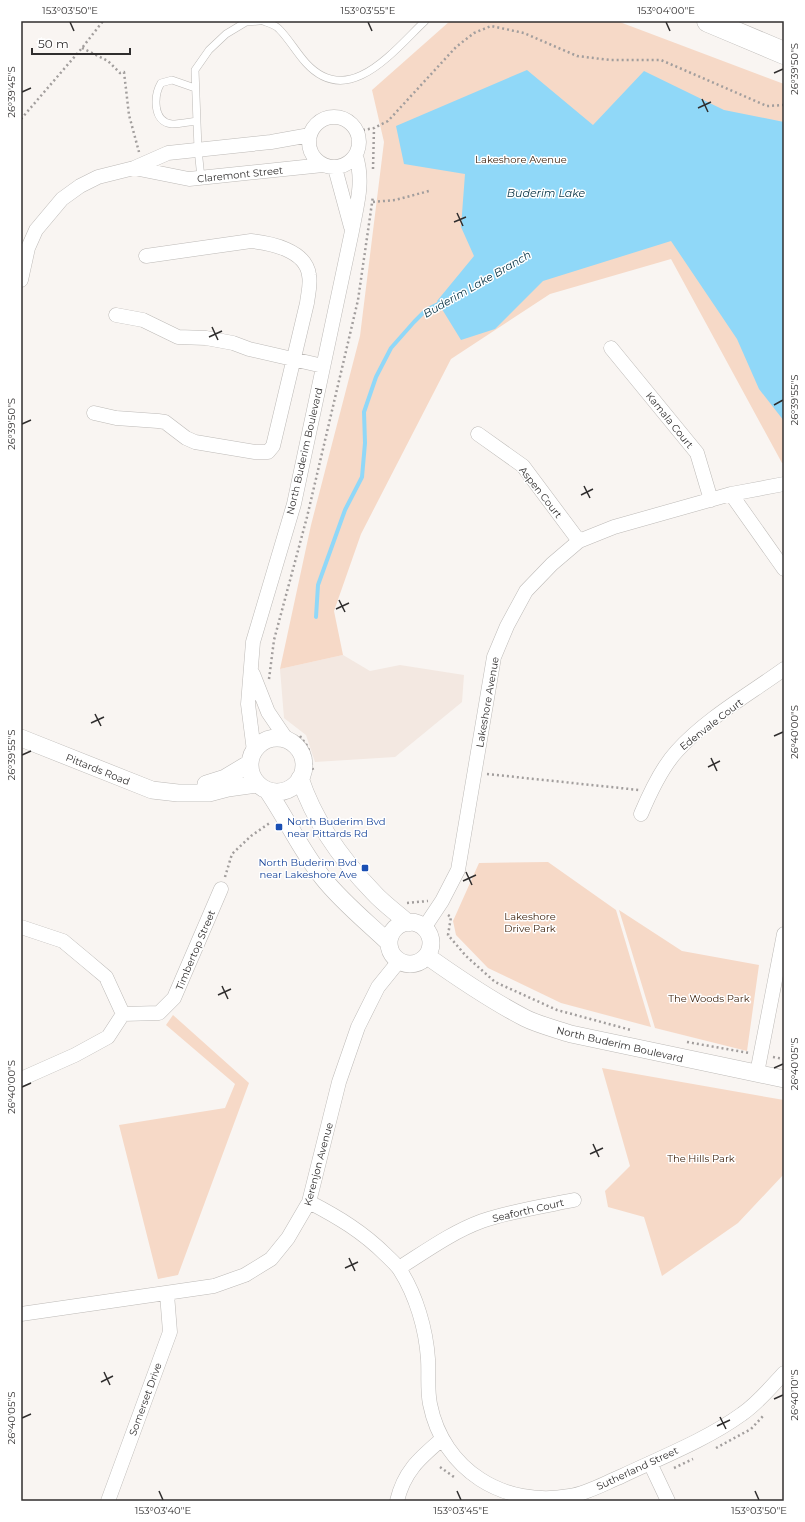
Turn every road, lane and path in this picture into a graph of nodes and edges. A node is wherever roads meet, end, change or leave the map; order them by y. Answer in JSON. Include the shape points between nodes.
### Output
{"nodes":[{"id":1,"x":103,"y":21,"type":"edge"},
{"id":2,"x":260,"y":21,"type":"edge"},
{"id":3,"x":263,"y":21,"type":"edge"},
{"id":4,"x":425,"y":21,"type":"edge"},
{"id":5,"x":708,"y":21,"type":"edge"},
{"id":6,"x":82,"y":48,"type":"junction"},
{"id":7,"x":784,"y":53,"type":"edge"},
{"id":8,"x":195,"y":88,"type":"junction"},
{"id":9,"x":784,"y":105,"type":"edge"},
{"id":10,"x":21,"y":119,"type":"edge"},
{"id":11,"x":197,"y":121,"type":"junction"},
{"id":12,"x":374,"y":128,"type":"junction"},
{"id":13,"x":358,"y":131,"type":"junction"},
{"id":14,"x":310,"y":135,"type":"junction"},
{"id":15,"x":198,"y":148,"type":"junction"},
{"id":16,"x":356,"y":156,"type":"junction"},
{"id":17,"x":329,"y":166,"type":"junction"},
{"id":18,"x":134,"y":168,"type":"junction"},
{"id":19,"x":373,"y":171,"type":"dead end"},
{"id":20,"x":201,"y":178,"type":"junction"},
{"id":21,"x":429,"y":191,"type":"dead end"},
{"id":22,"x":373,"y":193,"type":"dead end"},
{"id":23,"x":373,"y":202,"type":"junction"},
{"id":24,"x":352,"y":231,"type":"junction"},
{"id":25,"x":146,"y":256,"type":"dead end"},
{"id":26,"x":21,"y":280,"type":"edge"},
{"id":27,"x":116,"y":315,"type":"dead end"},
{"id":28,"x":611,"y":348,"type":"dead end"},
{"id":29,"x":293,"y":359,"type":"junction"},
{"id":30,"x":323,"y":366,"type":"junction"},
{"id":31,"x":94,"y":413,"type":"dead end"},
{"id":32,"x":478,"y":434,"type":"dead end"},
{"id":33,"x":784,"y":484,"type":"edge"},
{"id":34,"x":731,"y":494,"type":"junction"},
{"id":35,"x":711,"y":500,"type":"junction"},
{"id":36,"x":580,"y":540,"type":"junction"},
{"id":37,"x":784,"y":569,"type":"edge"},
{"id":38,"x":784,"y":669,"type":"edge"},
{"id":39,"x":251,"y":670,"type":"junction"},
{"id":40,"x":269,"y":686,"type":"dead end"},
{"id":41,"x":292,"y":737,"type":"junction"},
{"id":42,"x":21,"y":738,"type":"edge"},
{"id":43,"x":252,"y":757,"type":"junction"},
{"id":44,"x":475,"y":772,"type":"junction"},
{"id":45,"x":307,"y":776,"type":"junction"},
{"id":46,"x":262,"y":787,"type":"junction"},
{"id":47,"x":651,"y":791,"type":"junction"},
{"id":48,"x":178,"y":793,"type":"junction"},
{"id":49,"x":641,"y":814,"type":"dead end"},
{"id":50,"x":272,"y":821,"type":"dead end"},
{"id":51,"x":221,"y":889,"type":"joint"},
{"id":52,"x":403,"y":901,"type":"dead end"},
{"id":53,"x":438,"y":907,"type":"junction"},
{"id":54,"x":416,"y":925,"type":"junction"},
{"id":55,"x":21,"y":926,"type":"edge"},
{"id":56,"x":784,"y":934,"type":"edge"},
{"id":57,"x":389,"y":944,"type":"junction"},
{"id":58,"x":427,"y":956,"type":"junction"},
{"id":59,"x":399,"y":961,"type":"junction"},
{"id":60,"x":122,"y":1014,"type":"junction"},
{"id":61,"x":638,"y":1032,"type":"dead end"},
{"id":62,"x":682,"y":1041,"type":"dead end"},
{"id":63,"x":760,"y":1055,"type":"junction"},
{"id":64,"x":784,"y":1060,"type":"edge"},
{"id":65,"x":757,"y":1073,"type":"junction"},
{"id":66,"x":21,"y":1079,"type":"edge"},
{"id":67,"x":784,"y":1079,"type":"edge"},
{"id":68,"x":574,"y":1200,"type":"dead end"},
{"id":69,"x":309,"y":1202,"type":"junction"},
{"id":70,"x":399,"y":1268,"type":"junction"},
{"id":71,"x":167,"y":1294,"type":"junction"},
{"id":72,"x":21,"y":1314,"type":"edge"},
{"id":73,"x":784,"y":1373,"type":"edge"},
{"id":74,"x":442,"y":1439,"type":"junction"},
{"id":75,"x":650,"y":1463,"type":"junction"},
{"id":76,"x":108,"y":1501,"type":"edge"},
{"id":77,"x":398,"y":1501,"type":"edge"},
{"id":78,"x":668,"y":1501,"type":"edge"}],
"edges":[{"from":1,"to":6,"type":"path"},
{"from":2,"to":8,"type":"lane","via":[[246,22],[226,34],[209,50],[194,70]]},
{"from":3,"to":4,"type":"lane","via":[[279,28],[307,64],[325,77],[341,81],[360,78],[375,69]]},
{"from":5,"to":7,"type":"highway"},
{"from":6,"to":10,"type":"path"},
{"from":6,"to":18,"type":"path","via":[[124,72],[129,115],[139,156]]},
{"from":8,"to":11,"type":"lane"},
{"from":8,"to":11,"type":"lane","via":[[172,80],[161,83],[156,90],[156,108],[162,120],[171,124]]},
{"from":9,"to":12,"type":"path","via":[[767,106],[662,60],[610,60],[577,56],[524,34],[491,26],[474,33],[456,47],[388,121]]},
{"from":11,"to":15,"type":"lane"},
{"from":12,"to":13,"type":"path"},
{"from":12,"to":19,"type":"path"},
{"from":13,"to":14,"type":"street","via":[[350,121],[335,116],[319,121]]},
{"from":13,"to":16,"type":"street","via":[[360,146]]},
{"from":14,"to":15,"type":"street","name":"Claremont Street","via":[[270,142]]},
{"from":14,"to":17,"type":"street","via":[[310,149],[317,161]]},
{"from":15,"to":18,"type":"street","name":"Claremont Street","via":[[168,153]]},
{"from":15,"to":20,"type":"lane"},
{"from":16,"to":17,"type":"street","via":[[343,166]]},
{"from":16,"to":24,"type":"street","name":"North Buderim Boulevard","via":[[360,171],[360,190]]},
{"from":17,"to":20,"type":"street","name":"Claremont Street"},
{"from":17,"to":24,"type":"street","name":"North Buderim Boulevard"},
{"from":18,"to":20,"type":"street","name":"Claremont Street","via":[[189,179]]},
{"from":18,"to":26,"type":"street","name":"Claremont Street","via":[[98,177],[62,199],[36,230],[28,248]]},
{"from":21,"to":23,"type":"path","via":[[395,200]]},
{"from":22,"to":23,"type":"path"},
{"from":23,"to":40,"type":"path","via":[[358,300],[307,518],[274,640]]},
{"from":24,"to":30,"type":"street","name":"North Buderim Boulevard"},
{"from":25,"to":29,"type":"street","via":[[251,240],[275,245],[296,256],[307,266],[309,289]]},
{"from":27,"to":29,"type":"street","via":[[143,320],[178,337],[217,340]]},
{"from":28,"to":35,"type":"street","name":"Kamala Court","via":[[697,453]]},
{"from":29,"to":30,"type":"street"},
{"from":29,"to":31,"type":"street","via":[[273,446],[268,452],[195,442],[165,422],[116,418]]},
{"from":30,"to":39,"type":"street","name":"North Buderim Boulevard","via":[[294,504],[253,642]]},
{"from":32,"to":36,"type":"street","name":"Aspen Court","via":[[523,466]]},
{"from":33,"to":34,"type":"street","name":"Lakeshore Avenue"},
{"from":34,"to":35,"type":"street","name":"Lakeshore Avenue"},
{"from":34,"to":37,"type":"street"},
{"from":35,"to":36,"type":"street","name":"Lakeshore Avenue","via":[[614,527]]},
{"from":36,"to":44,"type":"street","name":"Lakeshore Avenue","via":[[526,591],[507,626],[494,657]]},
{"from":38,"to":47,"type":"street","name":"Edenvale Court","via":[[706,725],[676,751]]},
{"from":39,"to":41,"type":"street","name":"North Buderim Boulevard","via":[[268,712]]},
{"from":39,"to":43,"type":"street","name":"North Buderim Boulevard","via":[[248,704]]},
{"from":41,"to":43,"type":"street","via":[[268,740],[260,744]]},
{"from":41,"to":45,"type":"street","via":[[293,744],[302,756]]},
{"from":41,"to":45,"type":"path","via":[[308,747]]},
{"from":42,"to":48,"type":"street","name":"Pittards Road","via":[[152,790]]},
{"from":43,"to":46,"type":"street","via":[[251,771]]},
{"from":43,"to":48,"type":"street","name":"Pittards Road","via":[[225,778]]},
{"from":44,"to":47,"type":"path"},
{"from":44,"to":53,"type":"street","name":"Lakeshore Avenue","via":[[458,870]]},
{"from":45,"to":46,"type":"street","via":[[282,791]]},
{"from":45,"to":54,"type":"street","via":[[308,801],[329,838],[374,893]]},
{"from":46,"to":48,"type":"street","name":"Pittards Road","via":[[228,788],[209,793]]},
{"from":46,"to":57,"type":"street","via":[[283,813],[302,850],[324,879]]},
{"from":47,"to":49,"type":"street","name":"Edenvale Court"},
{"from":50,"to":51,"type":"path","via":[[232,854]]},
{"from":51,"to":60,"type":"street","name":"Timbertop Street","via":[[174,998],[159,1013]]},
{"from":52,"to":53,"type":"path","via":[[409,904],[426,900]]},
{"from":53,"to":54,"type":"street","name":"Lakeshore Avenue"},
{"from":53,"to":61,"type":"path","via":[[451,917],[448,935],[466,956],[495,982],[557,1010]]},
{"from":54,"to":57,"type":"street","via":[[397,927],[390,937]]},
{"from":54,"to":58,"type":"street","via":[[428,933],[431,944]]},
{"from":55,"to":60,"type":"street","via":[[63,941],[87,961],[106,978]]},
{"from":56,"to":63,"type":"street"},
{"from":57,"to":59,"type":"street","via":[[394,957]]},
{"from":58,"to":59,"type":"street","via":[[411,964]]},
{"from":58,"to":65,"type":"street","name":"North Buderim Boulevard","via":[[470,986],[526,1018],[546,1026],[571,1034]]},
{"from":59,"to":69,"type":"street","name":"Kerenjon Avenue","via":[[378,988],[358,1027],[339,1082]]},
{"from":60,"to":66,"type":"street","via":[[108,1037]]},
{"from":62,"to":63,"type":"path"},
{"from":63,"to":64,"type":"path"},
{"from":63,"to":65,"type":"street"},
{"from":65,"to":67,"type":"street","name":"North Buderim Boulevard"},
{"from":68,"to":70,"type":"street","name":"Seaforth Court","via":[[501,1215],[481,1222],[436,1244]]},
{"from":69,"to":70,"type":"street","name":"Sutherland Street","via":[[367,1236]]},
{"from":69,"to":71,"type":"street","name":"Kerenjon Avenue","via":[[288,1238],[271,1259],[245,1275],[214,1286]]},
{"from":70,"to":74,"type":"street","name":"Sutherland Street","via":[[414,1300],[426,1339],[429,1403]]},
{"from":71,"to":72,"type":"street","name":"Kerenjon Avenue"},
{"from":71,"to":76,"type":"street","name":"Somerset Drive","via":[[170,1332]]},
{"from":73,"to":75,"type":"street","name":"Sutherland Street","via":[[742,1414]]},
{"from":74,"to":75,"type":"street","name":"Sutherland Street","via":[[477,1479],[498,1490],[534,1498],[572,1496]]},
{"from":74,"to":77,"type":"street","via":[[411,1467],[404,1479]]},
{"from":75,"to":78,"type":"street"}]}
